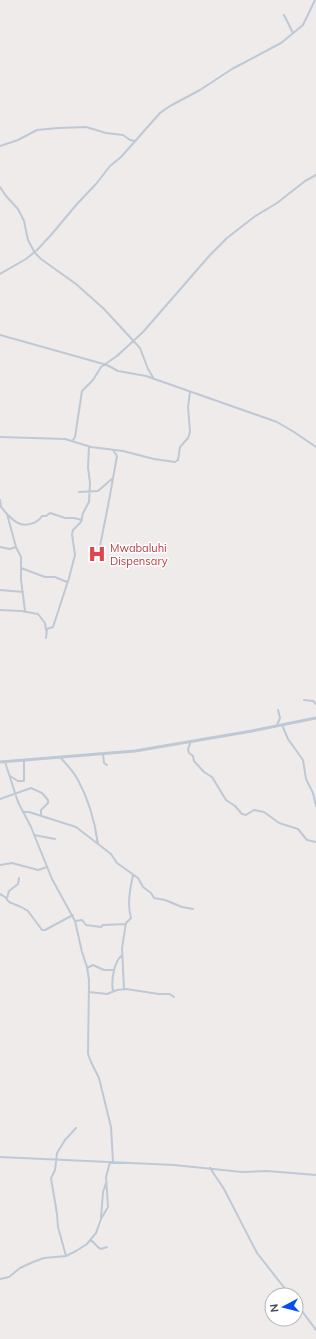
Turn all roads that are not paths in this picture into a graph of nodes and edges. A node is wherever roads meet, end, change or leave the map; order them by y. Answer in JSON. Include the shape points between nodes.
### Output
{"nodes":[{"id":1,"x":315,"y":0,"type":"edge"},
{"id":2,"x":284,"y":15,"type":"dead end"},
{"id":3,"x":293,"y":33,"type":"junction"},
{"id":4,"x":135,"y":141,"type":"junction"},
{"id":5,"x":0,"y":146,"type":"edge"},
{"id":6,"x":316,"y":174,"type":"edge"},
{"id":7,"x":0,"y":187,"type":"edge"},
{"id":8,"x":35,"y":253,"type":"junction"},
{"id":9,"x":0,"y":274,"type":"edge"},
{"id":10,"x":0,"y":335,"type":"edge"},
{"id":11,"x":134,"y":341,"type":"junction"},
{"id":12,"x":105,"y":365,"type":"junction"},
{"id":13,"x":154,"y":379,"type":"junction"},
{"id":14,"x":190,"y":392,"type":"junction"},
{"id":15,"x":0,"y":437,"type":"edge"},
{"id":16,"x":72,"y":441,"type":"junction"},
{"id":17,"x":89,"y":447,"type":"junction"},
{"id":18,"x":316,"y":447,"type":"edge"},
{"id":19,"x":113,"y":450,"type":"junction"},
{"id":20,"x":114,"y":477,"type":"junction"},
{"id":21,"x":79,"y":492,"type":"dead end"},
{"id":22,"x":90,"y":492,"type":"junction"},
{"id":23,"x":0,"y":500,"type":"edge"},
{"id":24,"x":7,"y":514,"type":"junction"},
{"id":25,"x":82,"y":520,"type":"junction"},
{"id":26,"x":0,"y":547,"type":"edge"},
{"id":27,"x":16,"y":548,"type":"junction"},
{"id":28,"x":99,"y":551,"type":"dead end"},
{"id":29,"x":21,"y":568,"type":"junction"},
{"id":30,"x":67,"y":582,"type":"junction"},
{"id":31,"x":0,"y":590,"type":"edge"},
{"id":32,"x":23,"y":592,"type":"junction"},
{"id":33,"x":0,"y":610,"type":"edge"},
{"id":34,"x":25,"y":611,"type":"junction"},
{"id":35,"x":46,"y":631,"type":"junction"},
{"id":36,"x":46,"y":638,"type":"dead end"},
{"id":37,"x":304,"y":700,"type":"dead end"},
{"id":38,"x":316,"y":704,"type":"edge"},
{"id":39,"x":278,"y":710,"type":"dead end"},
{"id":40,"x":316,"y":718,"type":"edge"},
{"id":41,"x":282,"y":725,"type":"junction"},
{"id":42,"x":276,"y":726,"type":"junction"},
{"id":43,"x":191,"y":741,"type":"junction"},
{"id":44,"x":103,"y":754,"type":"junction"},
{"id":45,"x":61,"y":758,"type":"junction"},
{"id":46,"x":24,"y":759,"type":"junction"},
{"id":47,"x":4,"y":761,"type":"junction"},
{"id":48,"x":0,"y":762,"type":"edge"},
{"id":49,"x":107,"y":765,"type":"dead end"},
{"id":50,"x":10,"y":776,"type":"junction"},
{"id":51,"x":15,"y":794,"type":"junction"},
{"id":52,"x":0,"y":799,"type":"edge"},
{"id":53,"x":316,"y":806,"type":"edge"},
{"id":54,"x":23,"y":812,"type":"junction"},
{"id":55,"x":41,"y":816,"type":"junction"},
{"id":56,"x":34,"y":835,"type":"junction"},
{"id":57,"x":55,"y":839,"type":"dead end"},
{"id":58,"x":316,"y":842,"type":"edge"},
{"id":59,"x":98,"y":844,"type":"junction"},
{"id":60,"x":0,"y":865,"type":"edge"},
{"id":61,"x":47,"y":867,"type":"junction"},
{"id":62,"x":133,"y":875,"type":"junction"},
{"id":63,"x":19,"y":878,"type":"dead end"},
{"id":64,"x":0,"y":894,"type":"edge"},
{"id":65,"x":7,"y":900,"type":"junction"},
{"id":66,"x":192,"y":909,"type":"dead end"},
{"id":67,"x":73,"y":915,"type":"junction"},
{"id":68,"x":75,"y":921,"type":"junction"},
{"id":69,"x":126,"y":924,"type":"junction"},
{"id":70,"x":122,"y":954,"type":"junction"},
{"id":71,"x":87,"y":968,"type":"junction"},
{"id":72,"x":114,"y":970,"type":"junction"},
{"id":73,"x":124,"y":989,"type":"junction"},
{"id":74,"x":113,"y":991,"type":"junction"},
{"id":75,"x":89,"y":992,"type":"junction"},
{"id":76,"x":174,"y":997,"type":"dead end"},
{"id":77,"x":76,"y":1128,"type":"dead end"},
{"id":78,"x":0,"y":1156,"type":"edge"},
{"id":79,"x":55,"y":1160,"type":"junction"},
{"id":80,"x":110,"y":1162,"type":"junction"},
{"id":81,"x":113,"y":1162,"type":"junction"},
{"id":82,"x":210,"y":1168,"type":"junction"},
{"id":83,"x":316,"y":1174,"type":"edge"},
{"id":84,"x":106,"y":1182,"type":"junction"},
{"id":85,"x":101,"y":1219,"type":"junction"},
{"id":86,"x":91,"y":1240,"type":"junction"},
{"id":87,"x":107,"y":1247,"type":"dead end"},
{"id":88,"x":66,"y":1256,"type":"junction"},
{"id":89,"x":0,"y":1279,"type":"edge"},
{"id":90,"x":284,"y":1287,"type":"edge"},
{"id":91,"x":304,"y":1314,"type":"edge"},
{"id":92,"x":316,"y":1330,"type":"edge"}],
"edges":[{"from":1,"to":3,"type":"street","via":[[306,21]]},
{"from":2,"to":3,"type":"street"},
{"from":3,"to":4,"type":"street","via":[[276,46],[167,108]]},
{"from":4,"to":5,"type":"street","via":[[123,135],[86,127],[37,130]]},
{"from":4,"to":8,"type":"street"},
{"from":6,"to":11,"type":"street","via":[[227,238]]},
{"from":7,"to":8,"type":"street","via":[[18,209]]},
{"from":8,"to":9,"type":"street"},
{"from":8,"to":11,"type":"street","via":[[80,287]]},
{"from":10,"to":12,"type":"street"},
{"from":11,"to":12,"type":"street"},
{"from":11,"to":13,"type":"street","via":[[141,350]]},
{"from":12,"to":13,"type":"street"},
{"from":12,"to":16,"type":"street","via":[[82,391],[75,437]]},
{"from":13,"to":14,"type":"street"},
{"from":14,"to":18,"type":"street","via":[[277,422]]},
{"from":14,"to":19,"type":"street","via":[[190,432],[180,447],[176,461]]},
{"from":15,"to":16,"type":"street","via":[[56,438]]},
{"from":16,"to":17,"type":"street"},
{"from":17,"to":19,"type":"street"},
{"from":17,"to":22,"type":"street"},
{"from":19,"to":20,"type":"street","via":[[117,456]]},
{"from":20,"to":22,"type":"street","via":[[100,490]]},
{"from":20,"to":28,"type":"street"},
{"from":21,"to":22,"type":"street"},
{"from":22,"to":25,"type":"street"},
{"from":23,"to":24,"type":"street","via":[[1,507]]},
{"from":24,"to":25,"type":"street","via":[[22,524],[36,522],[50,513]]},
{"from":24,"to":27,"type":"street"},
{"from":25,"to":30,"type":"street","via":[[72,532],[75,553]]},
{"from":26,"to":27,"type":"street"},
{"from":27,"to":29,"type":"street","via":[[22,557]]},
{"from":29,"to":30,"type":"street"},
{"from":29,"to":32,"type":"street"},
{"from":30,"to":35,"type":"street","via":[[54,626],[47,628]]},
{"from":31,"to":32,"type":"street"},
{"from":32,"to":34,"type":"street"},
{"from":33,"to":34,"type":"street"},
{"from":34,"to":35,"type":"street","via":[[39,615],[45,623]]},
{"from":35,"to":36,"type":"street"},
{"from":37,"to":38,"type":"street","via":[[312,700]]},
{"from":39,"to":42,"type":"street","via":[[280,720]]},
{"from":40,"to":41,"type":"street"},
{"from":41,"to":42,"type":"street"},
{"from":41,"to":53,"type":"street","via":[[288,739],[303,760],[306,779]]},
{"from":42,"to":43,"type":"street"},
{"from":43,"to":44,"type":"street"},
{"from":43,"to":58,"type":"street","via":[[189,753],[204,772],[212,777],[226,800],[242,814],[246,815],[254,810],[264,812],[279,823],[298,829],[307,840]]},
{"from":44,"to":45,"type":"street"},
{"from":44,"to":49,"type":"street","via":[[104,763]]},
{"from":45,"to":46,"type":"street"},
{"from":45,"to":59,"type":"street","via":[[83,791]]},
{"from":46,"to":47,"type":"street"},
{"from":46,"to":50,"type":"street","via":[[24,781]]},
{"from":47,"to":48,"type":"street"},
{"from":47,"to":50,"type":"street"},
{"from":50,"to":51,"type":"street"},
{"from":51,"to":52,"type":"street"},
{"from":51,"to":54,"type":"street"},
{"from":51,"to":55,"type":"street","via":[[31,788],[46,796],[48,803],[41,810]]},
{"from":54,"to":55,"type":"street"},
{"from":54,"to":56,"type":"street"},
{"from":55,"to":59,"type":"street","via":[[73,826]]},
{"from":56,"to":57,"type":"street"},
{"from":56,"to":61,"type":"street"},
{"from":59,"to":62,"type":"street"},
{"from":60,"to":61,"type":"street","via":[[14,863],[38,870]]},
{"from":61,"to":67,"type":"street"},
{"from":62,"to":66,"type":"street","via":[[154,898]]},
{"from":62,"to":69,"type":"street","via":[[129,908],[131,918]]},
{"from":63,"to":65,"type":"street","via":[[18,884],[9,891]]},
{"from":64,"to":65,"type":"street"},
{"from":65,"to":67,"type":"street","via":[[28,911],[42,930]]},
{"from":67,"to":68,"type":"street"},
{"from":68,"to":69,"type":"street","via":[[82,920],[86,925],[101,927]]},
{"from":68,"to":71,"type":"street"},
{"from":69,"to":70,"type":"street"},
{"from":70,"to":72,"type":"street"},
{"from":70,"to":73,"type":"street"},
{"from":71,"to":72,"type":"street","via":[[93,965],[104,970]]},
{"from":71,"to":75,"type":"street"},
{"from":72,"to":74,"type":"street"},
{"from":73,"to":74,"type":"street"},
{"from":73,"to":76,"type":"street","via":[[170,994]]},
{"from":74,"to":75,"type":"street","via":[[107,994]]},
{"from":75,"to":81,"type":"street","via":[[88,1054],[99,1078],[112,1127]]},
{"from":77,"to":79,"type":"street","via":[[62,1145]]},
{"from":78,"to":79,"type":"street"},
{"from":79,"to":80,"type":"street"},
{"from":79,"to":88,"type":"street","via":[[51,1182],[58,1227]]},
{"from":80,"to":81,"type":"street"},
{"from":80,"to":84,"type":"street"},
{"from":81,"to":82,"type":"street"},
{"from":82,"to":83,"type":"street","via":[[242,1172]]},
{"from":82,"to":90,"type":"street","via":[[224,1189],[257,1254]]},
{"from":84,"to":85,"type":"street"},
{"from":84,"to":85,"type":"street","via":[[108,1207]]},
{"from":85,"to":86,"type":"street"},
{"from":86,"to":87,"type":"street","via":[[101,1249]]},
{"from":86,"to":88,"type":"street"},
{"from":88,"to":89,"type":"street","via":[[32,1262]]},
{"from":91,"to":92,"type":"street"}]}
